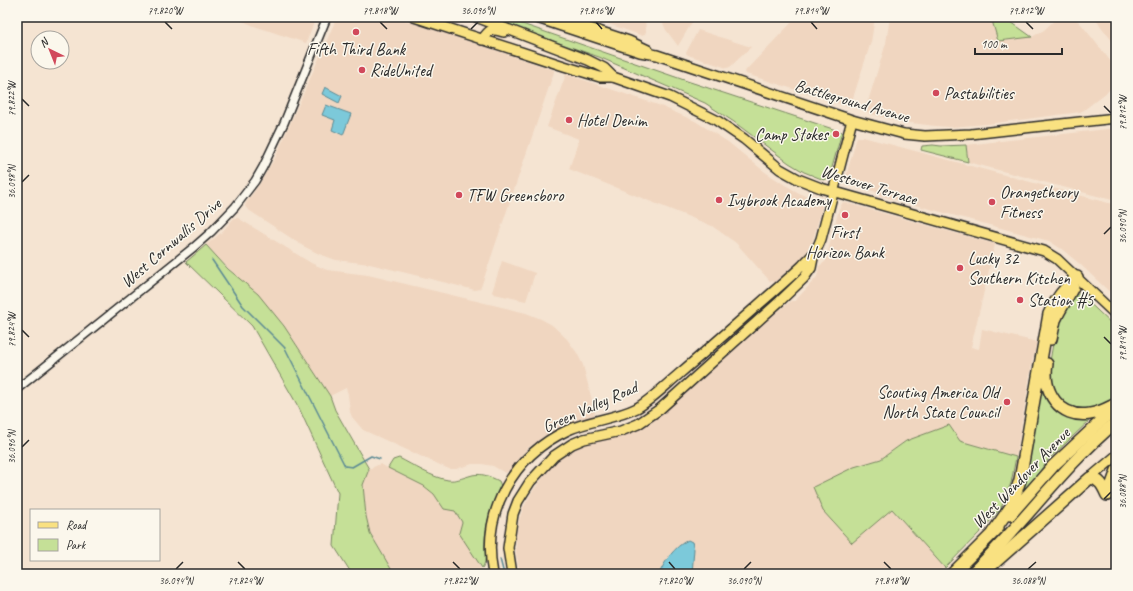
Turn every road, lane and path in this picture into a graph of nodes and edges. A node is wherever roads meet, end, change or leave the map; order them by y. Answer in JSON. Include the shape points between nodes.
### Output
{"nodes":[{"id":1,"x":327,"y":17,"type":"edge"},
{"id":2,"x":414,"y":17,"type":"edge"},
{"id":3,"x":476,"y":17,"type":"edge"},
{"id":4,"x":534,"y":17,"type":"edge"},
{"id":5,"x":556,"y":17,"type":"edge"},
{"id":6,"x":574,"y":17,"type":"edge"},
{"id":7,"x":533,"y":38,"type":"junction"},
{"id":8,"x":482,"y":40,"type":"junction"},
{"id":9,"x":629,"y":41,"type":"junction"},
{"id":10,"x":657,"y":55,"type":"junction"},
{"id":11,"x":613,"y":77,"type":"junction"},
{"id":12,"x":1116,"y":118,"type":"edge"},
{"id":13,"x":852,"y":120,"type":"junction"},
{"id":14,"x":833,"y":191,"type":"junction"},
{"id":15,"x":814,"y":253,"type":"junction"},
{"id":16,"x":1077,"y":277,"type":"junction"},
{"id":17,"x":1116,"y":315,"type":"edge"},
{"id":18,"x":17,"y":389,"type":"edge"},
{"id":19,"x":1116,"y":404,"type":"edge"},
{"id":20,"x":1116,"y":407,"type":"edge"},
{"id":21,"x":1116,"y":422,"type":"edge"},
{"id":22,"x":1116,"y":456,"type":"edge"},
{"id":23,"x":1116,"y":470,"type":"edge"},
{"id":24,"x":1090,"y":478,"type":"junction"},
{"id":25,"x":1107,"y":495,"type":"joint"},
{"id":26,"x":993,"y":532,"type":"junction"},
{"id":27,"x":493,"y":574,"type":"edge"},
{"id":28,"x":512,"y":574,"type":"edge"},
{"id":29,"x":952,"y":574,"type":"edge"},
{"id":30,"x":971,"y":574,"type":"edge"},
{"id":31,"x":982,"y":574,"type":"edge"}],
"edges":[{"from":1,"to":18,"type":"street","name":"West Cornwallis Drive","via":[[273,147],[255,181],[235,207],[194,247]]},
{"from":2,"to":8,"type":"main road","name":"Westover Terrace"},
{"from":3,"to":7,"type":"main road","name":"Westover Terrace"},
{"from":4,"to":10,"type":"main road","name":"Battleground Avenue","via":[[640,52]]},
{"from":5,"to":9,"type":"main road"},
{"from":6,"to":9,"type":"main road"},
{"from":7,"to":8,"type":"main road","via":[[494,30],[488,31]]},
{"from":7,"to":11,"type":"main road","name":"Westover Terrace","via":[[588,60],[604,68]]},
{"from":8,"to":11,"type":"main road","name":"Westover Terrace","via":[[600,77]]},
{"from":9,"to":10,"type":"main road","name":"Battleground Avenue"},
{"from":10,"to":13,"type":"main road","name":"Battleground Avenue"},
{"from":11,"to":14,"type":"main road","name":"Westover Terrace","via":[[653,90],[716,120],[798,179]]},
{"from":12,"to":13,"type":"main road","name":"Battleground Avenue","via":[[945,136],[904,134]]},
{"from":13,"to":14,"type":"main road","name":"Green Valley Road"},
{"from":14,"to":15,"type":"main road","name":"Green Valley Road","via":[[821,239]]},
{"from":14,"to":16,"type":"main road","name":"Westover Terrace","via":[[1044,251]]},
{"from":15,"to":27,"type":"main road","name":"Green Valley Road","via":[[706,351],[637,407],[615,417],[567,431],[528,459],[507,486],[495,512],[490,542]]},
{"from":15,"to":28,"type":"main road","name":"Green Valley Road","via":[[811,268],[804,278],[660,408],[638,424],[621,431],[584,439],[554,456],[530,482],[518,501],[508,548]]},
{"from":16,"to":17,"type":"main road","name":"Westover Terrace"},
{"from":16,"to":19,"type":"highway","via":[[1055,320],[1045,374],[1047,388],[1057,404],[1070,412],[1092,414]]},
{"from":16,"to":26,"type":"highway","via":[[1065,287],[1049,314],[1020,480],[1012,505]]},
{"from":20,"to":26,"type":"highway","name":"West Wendover Avenue","via":[[1064,455]]},
{"from":21,"to":30,"type":"highway","name":"West Wendover Avenue","via":[[1067,468],[1021,522]]},
{"from":22,"to":24,"type":"main road"},
{"from":23,"to":25,"type":"main road"},
{"from":24,"to":25,"type":"highway","via":[[1100,482]]},
{"from":24,"to":31,"type":"highway"},
{"from":26,"to":29,"type":"highway","name":"West Wendover Avenue"}]}
